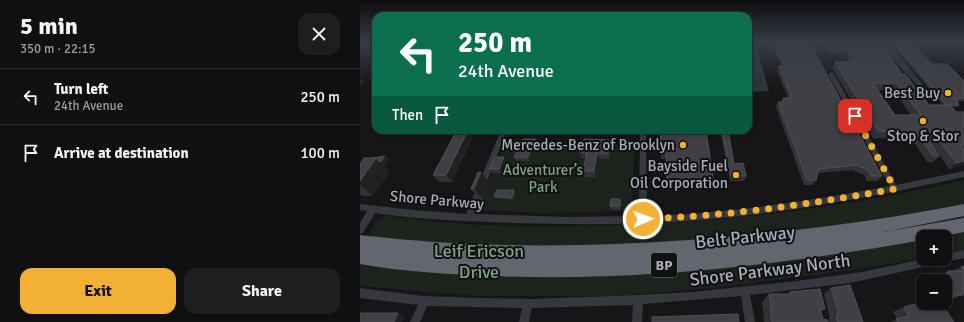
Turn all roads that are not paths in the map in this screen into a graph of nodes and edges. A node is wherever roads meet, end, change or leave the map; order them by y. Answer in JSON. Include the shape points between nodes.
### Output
{"nodes":[{"id":1,"x":831,"y":74,"type":"dead end"},
{"id":2,"x":502,"y":134,"type":"edge"},
{"id":3,"x":643,"y":134,"type":"edge"},
{"id":4,"x":964,"y":174,"type":"edge"},
{"id":5,"x":895,"y":189,"type":"junction"},
{"id":6,"x":360,"y":207,"type":"edge"},
{"id":7,"x":373,"y":209,"type":"junction"},
{"id":8,"x":964,"y":210,"type":"edge"},
{"id":9,"x":468,"y":218,"type":"junction"},
{"id":10,"x":643,"y":219,"type":"junction"},
{"id":11,"x":964,"y":225,"type":"edge"},
{"id":12,"x":360,"y":230,"type":"edge"},
{"id":13,"x":365,"y":250,"type":"edge"},
{"id":14,"x":964,"y":254,"type":"edge"},
{"id":15,"x":952,"y":257,"type":"edge"},
{"id":16,"x":916,"y":264,"type":"edge"},
{"id":17,"x":745,"y":292,"type":"junction"},
{"id":18,"x":360,"y":293,"type":"edge"},
{"id":19,"x":425,"y":300,"type":"junction"},
{"id":20,"x":638,"y":300,"type":"junction"},
{"id":21,"x":528,"y":303,"type":"junction"},
{"id":22,"x":415,"y":322,"type":"edge"},
{"id":23,"x":524,"y":322,"type":"edge"},
{"id":24,"x":637,"y":322,"type":"edge"},
{"id":25,"x":750,"y":322,"type":"edge"}],
"edges":[{"from":1,"to":5,"type":"street"},
{"from":2,"to":9,"type":"street"},
{"from":3,"to":10,"type":"street"},
{"from":4,"to":5,"type":"street","name":"Shore Parkway"},
{"from":5,"to":10,"type":"street","name":"Shore Parkway","via":[[735,212]]},
{"from":6,"to":7,"type":"street","name":"Shore Parkway"},
{"from":7,"to":9,"type":"street","name":"Shore Parkway"},
{"from":7,"to":12,"type":"street"},
{"from":8,"to":13,"type":"highway","name":"Belt Parkway","number":"BP","via":[[834,233],[619,252],[512,254],[419,249]]},
{"from":9,"to":10,"type":"street","name":"Shore Parkway","via":[[561,221]]},
{"from":11,"to":13,"type":"highway","name":"Belt Parkway","number":"BP","via":[[897,238],[742,259],[627,267],[514,269],[416,263]]},
{"from":14,"to":15,"type":"street"},
{"from":16,"to":17,"type":"street","name":"Shore Parkway North","via":[[852,278]]},
{"from":17,"to":20,"type":"street","name":"Shore Parkway North"},
{"from":17,"to":25,"type":"street"},
{"from":18,"to":19,"type":"street","name":"Shore Parkway North"},
{"from":19,"to":21,"type":"street","name":"Shore Parkway North"},
{"from":19,"to":22,"type":"street"},
{"from":20,"to":21,"type":"street","name":"Shore Parkway North"},
{"from":20,"to":24,"type":"street"},
{"from":21,"to":23,"type":"street"}]}
